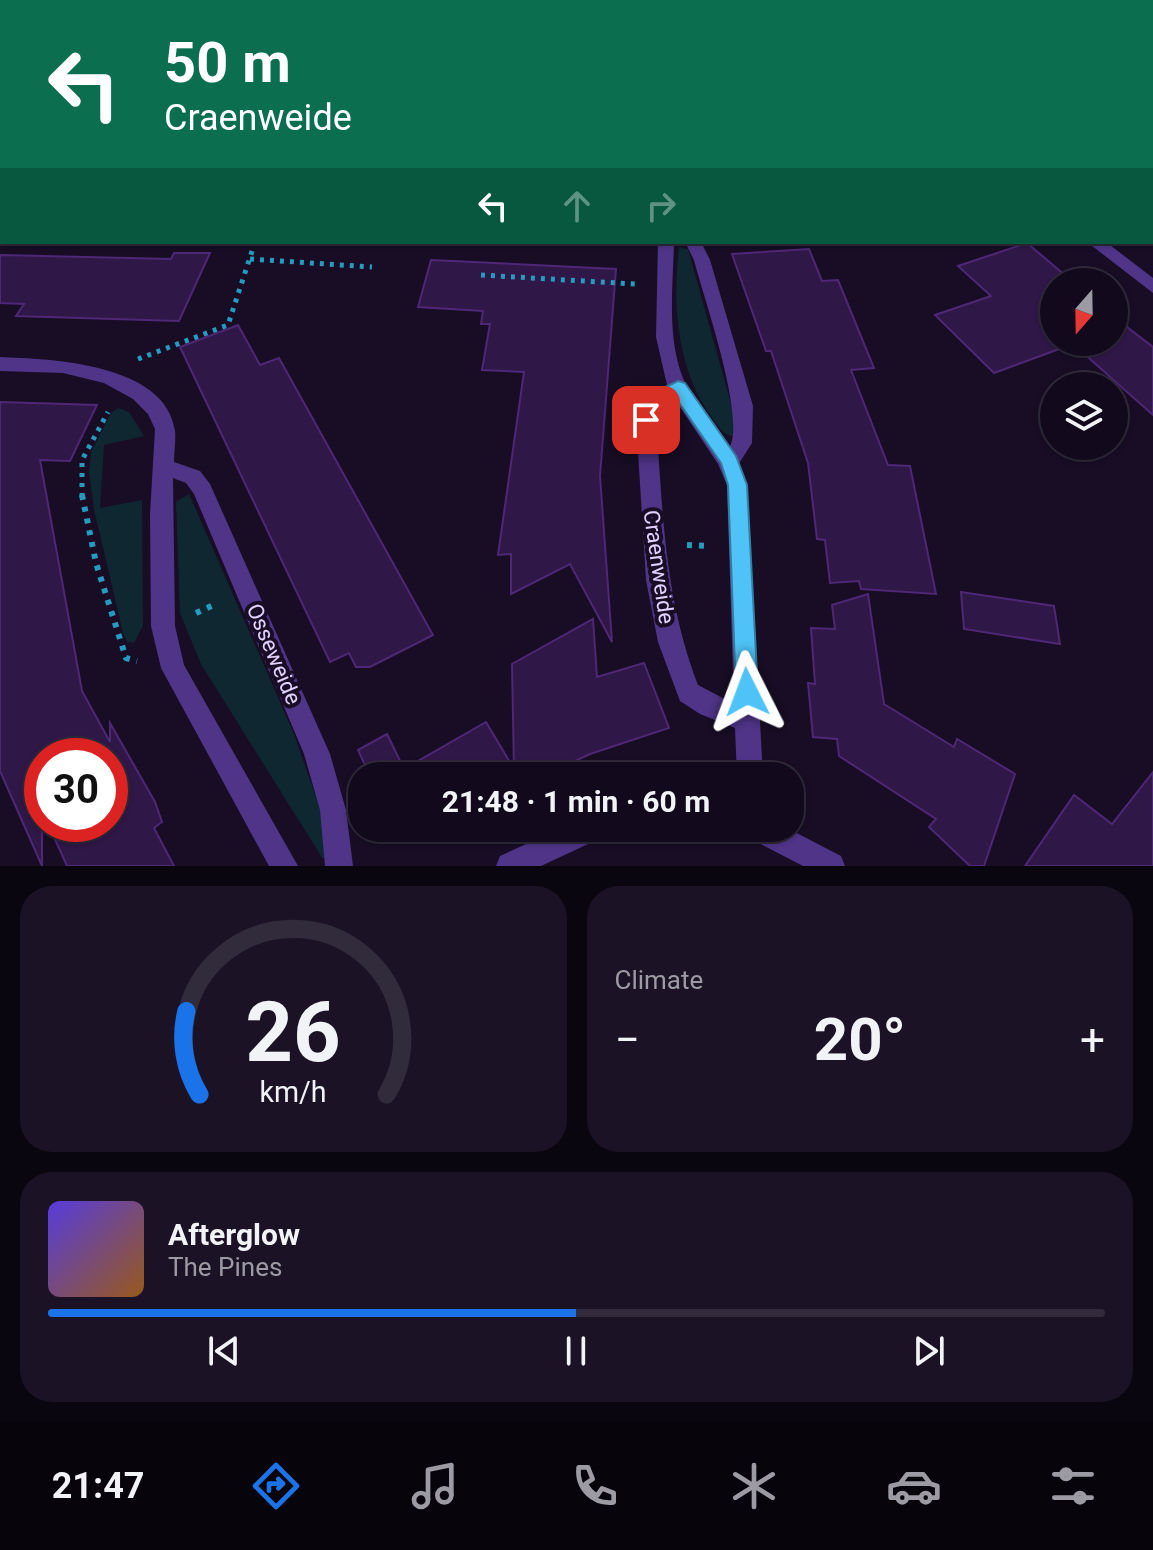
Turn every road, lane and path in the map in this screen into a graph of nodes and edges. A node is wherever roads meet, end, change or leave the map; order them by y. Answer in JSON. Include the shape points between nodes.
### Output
{"nodes":[{"id":1,"x":254,"y":244,"type":"edge"},
{"id":2,"x":666,"y":244,"type":"edge"},
{"id":3,"x":694,"y":244,"type":"edge"},
{"id":4,"x":1098,"y":244,"type":"edge"},
{"id":5,"x":250,"y":259,"type":"junction"},
{"id":6,"x":372,"y":267,"type":"dead end"},
{"id":7,"x":481,"y":275,"type":"dead end"},
{"id":8,"x":665,"y":286,"type":"junction"},
{"id":9,"x":1153,"y":287,"type":"edge"},
{"id":10,"x":0,"y":364,"type":"edge"},
{"id":11,"x":120,"y":383,"type":"junction"},
{"id":12,"x":678,"y":388,"type":"junction"},
{"id":13,"x":729,"y":461,"type":"junction"},
{"id":14,"x":165,"y":467,"type":"junction"},
{"id":15,"x":654,"y":543,"type":"junction"},
{"id":16,"x":740,"y":548,"type":"junction"},
{"id":17,"x":247,"y":591,"type":"junction"},
{"id":18,"x":163,"y":626,"type":"junction"},
{"id":19,"x":173,"y":668,"type":"junction"},
{"id":20,"x":748,"y":721,"type":"junction"},
{"id":21,"x":749,"y":762,"type":"edge"},
{"id":22,"x":561,"y":842,"type":"edge"},
{"id":23,"x":786,"y":842,"type":"edge"},
{"id":24,"x":284,"y":866,"type":"edge"},
{"id":25,"x":339,"y":866,"type":"edge"},
{"id":26,"x":510,"y":866,"type":"edge"},
{"id":27,"x":831,"y":866,"type":"edge"}],
"edges":[{"from":1,"to":5,"type":"path"},
{"from":2,"to":8,"type":"street"},
{"from":3,"to":13,"type":"street","via":[[743,406],[741,451]]},
{"from":4,"to":9,"type":"street"},
{"from":5,"to":6,"type":"path"},
{"from":5,"to":11,"type":"path","via":[[228,325],[129,362]]},
{"from":7,"to":8,"type":"path"},
{"from":8,"to":12,"type":"street","via":[[667,353]]},
{"from":10,"to":11,"type":"street","via":[[63,366]]},
{"from":11,"to":14,"type":"street","via":[[156,410],[165,429]]},
{"from":11,"to":19,"type":"path","via":[[81,465],[83,504],[126,658]]},
{"from":12,"to":13,"type":"street"},
{"from":12,"to":15,"type":"street","name":"Craenweide","via":[[655,399],[646,420]]},
{"from":13,"to":16,"type":"street","via":[[737,485]]},
{"from":14,"to":17,"type":"street","name":"Osseweide","via":[[193,477],[203,490]]},
{"from":14,"to":18,"type":"street"},
{"from":15,"to":16,"type":"path"},
{"from":15,"to":20,"type":"street","name":"Craenweide","via":[[670,642],[689,693]]},
{"from":16,"to":20,"type":"street"},
{"from":17,"to":18,"type":"path"},
{"from":17,"to":25,"type":"street","name":"Osseweide","via":[[321,771],[340,837]]},
{"from":18,"to":19,"type":"street"},
{"from":19,"to":24,"type":"street"},
{"from":20,"to":21,"type":"street"},
{"from":22,"to":26,"type":"street"},
{"from":23,"to":27,"type":"street"}]}
